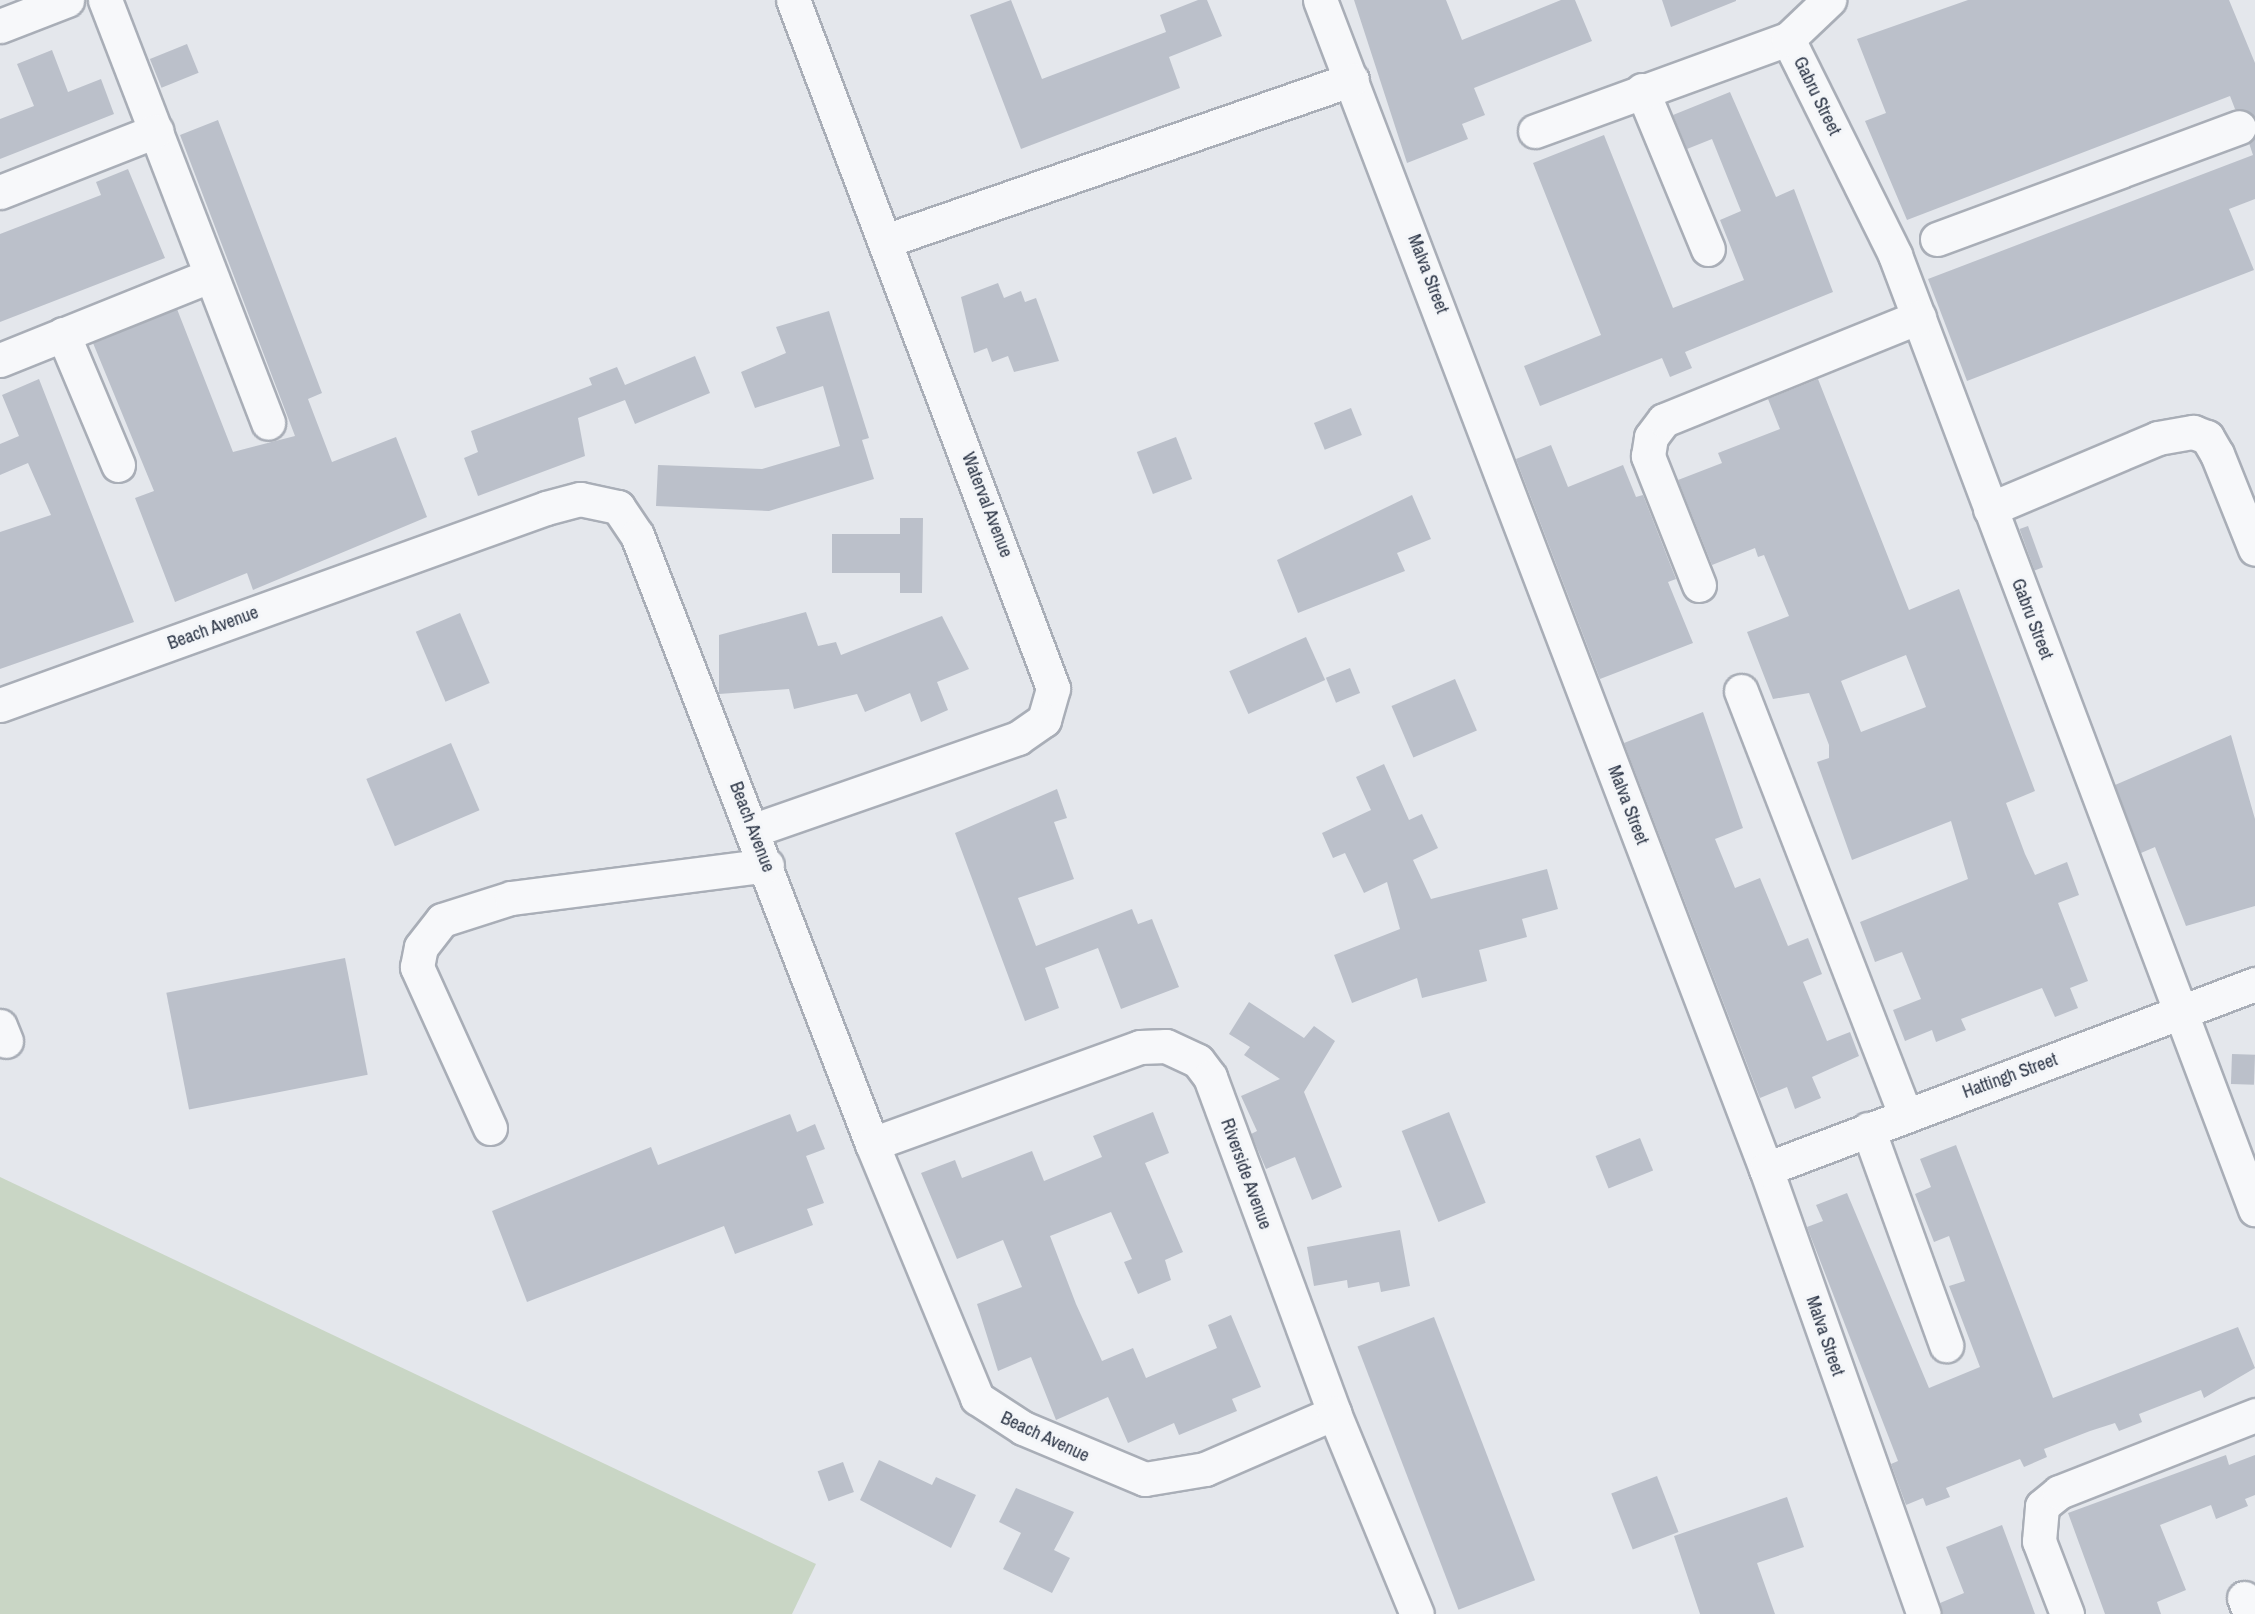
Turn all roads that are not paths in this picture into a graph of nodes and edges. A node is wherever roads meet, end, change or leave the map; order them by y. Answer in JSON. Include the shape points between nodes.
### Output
{"nodes":[{"id":1,"x":67,"y":0,"type":"edge"},
{"id":2,"x":106,"y":0,"type":"edge"},
{"id":3,"x":793,"y":0,"type":"edge"},
{"id":4,"x":1320,"y":0,"type":"edge"},
{"id":5,"x":1829,"y":0,"type":"edge"},
{"id":6,"x":0,"y":26,"type":"edge"},
{"id":7,"x":1788,"y":38,"type":"junction"},
{"id":8,"x":1352,"y":79,"type":"junction"},
{"id":9,"x":1642,"y":90,"type":"junction"},
{"id":10,"x":2239,"y":127,"type":"dead end"},
{"id":11,"x":156,"y":131,"type":"junction"},
{"id":12,"x":1535,"y":131,"type":"dead end"},
{"id":13,"x":0,"y":191,"type":"edge"},
{"id":14,"x":886,"y":241,"type":"junction"},
{"id":15,"x":1917,"y":247,"type":"junction"},
{"id":16,"x":1707,"y":249,"type":"dead end"},
{"id":17,"x":211,"y":275,"type":"junction"},
{"id":18,"x":1919,"y":317,"type":"junction"},
{"id":19,"x":63,"y":334,"type":"junction"},
{"id":20,"x":0,"y":360,"type":"edge"},
{"id":21,"x":268,"y":423,"type":"dead end"},
{"id":22,"x":118,"y":465,"type":"dead end"},
{"id":23,"x":1990,"y":509,"type":"junction"},
{"id":24,"x":2255,"y":549,"type":"edge"},
{"id":25,"x":1699,"y":585,"type":"dead end"},
{"id":26,"x":1741,"y":691,"type":"dead end"},
{"id":27,"x":0,"y":705,"type":"edge"},
{"id":28,"x":754,"y":830,"type":"junction"},
{"id":29,"x":767,"y":865,"type":"junction"},
{"id":30,"x":2255,"y":984,"type":"edge"},
{"id":31,"x":2181,"y":1012,"type":"junction"},
{"id":32,"x":1905,"y":1115,"type":"junction"},
{"id":33,"x":490,"y":1128,"type":"dead end"},
{"id":34,"x":1868,"y":1129,"type":"junction"},
{"id":35,"x":872,"y":1144,"type":"junction"},
{"id":36,"x":1766,"y":1169,"type":"junction"},
{"id":37,"x":2255,"y":1209,"type":"edge"},
{"id":38,"x":1946,"y":1345,"type":"dead end"},
{"id":39,"x":1334,"y":1413,"type":"junction"},
{"id":40,"x":2255,"y":1415,"type":"edge"},
{"id":41,"x":1417,"y":1614,"type":"edge"},
{"id":42,"x":1924,"y":1614,"type":"edge"},
{"id":43,"x":2067,"y":1614,"type":"edge"}],
"edges":[{"from":1,"to":6,"type":"street"},
{"from":2,"to":11,"type":"street"},
{"from":3,"to":14,"type":"street","name":"Waterval Avenue"},
{"from":4,"to":8,"type":"street","name":"Malva Street"},
{"from":5,"to":7,"type":"street"},
{"from":7,"to":9,"type":"street"},
{"from":7,"to":15,"type":"street","name":"Gabru Street"},
{"from":8,"to":14,"type":"street"},
{"from":8,"to":36,"type":"street","name":"Malva Street"},
{"from":9,"to":12,"type":"street"},
{"from":9,"to":16,"type":"street"},
{"from":10,"to":15,"type":"street"},
{"from":11,"to":13,"type":"street"},
{"from":11,"to":17,"type":"street"},
{"from":14,"to":28,"type":"street","name":"Waterval Avenue","via":[[1051,673],[1050,711],[1018,738]]},
{"from":15,"to":18,"type":"street","name":"Gabru Street"},
{"from":17,"to":19,"type":"street"},
{"from":17,"to":21,"type":"street"},
{"from":18,"to":23,"type":"street","name":"Gabru Street"},
{"from":18,"to":25,"type":"street","via":[[1664,420],[1650,438],[1648,456]]},
{"from":19,"to":20,"type":"street"},
{"from":19,"to":22,"type":"street"},
{"from":23,"to":24,"type":"street","via":[[2158,438],[2193,432],[2207,437],[2217,454]]},
{"from":23,"to":31,"type":"street","name":"Gabru Street"},
{"from":26,"to":32,"type":"street"},
{"from":27,"to":28,"type":"street","name":"Beach Avenue","via":[[546,508],[596,499],[618,507],[637,535]]},
{"from":28,"to":29,"type":"street","name":"Beach Avenue"},
{"from":29,"to":33,"type":"street","via":[[511,898],[442,920],[421,947],[417,967]]},
{"from":29,"to":35,"type":"street","name":"Beach Avenue"},
{"from":30,"to":31,"type":"street","name":"Hattingh Street"},
{"from":31,"to":32,"type":"street","name":"Hattingh Street"},
{"from":31,"to":37,"type":"street","name":"Gabru Street"},
{"from":32,"to":34,"type":"street","name":"Hattingh Street"},
{"from":34,"to":36,"type":"street","name":"Hattingh Street"},
{"from":34,"to":38,"type":"street"},
{"from":35,"to":39,"type":"street","name":"Beach Avenue","via":[[970,1388],[1002,1417],[1145,1479],[1205,1469]]},
{"from":35,"to":39,"type":"street","name":"Riverside Avenue","via":[[1140,1047],[1182,1051],[1210,1077]]},
{"from":36,"to":42,"type":"street","name":"Malva Street"},
{"from":39,"to":41,"type":"street","name":"Riverside Avenue"},
{"from":40,"to":43,"type":"street","via":[[2059,1492],[2042,1507],[2039,1541]]}]}
